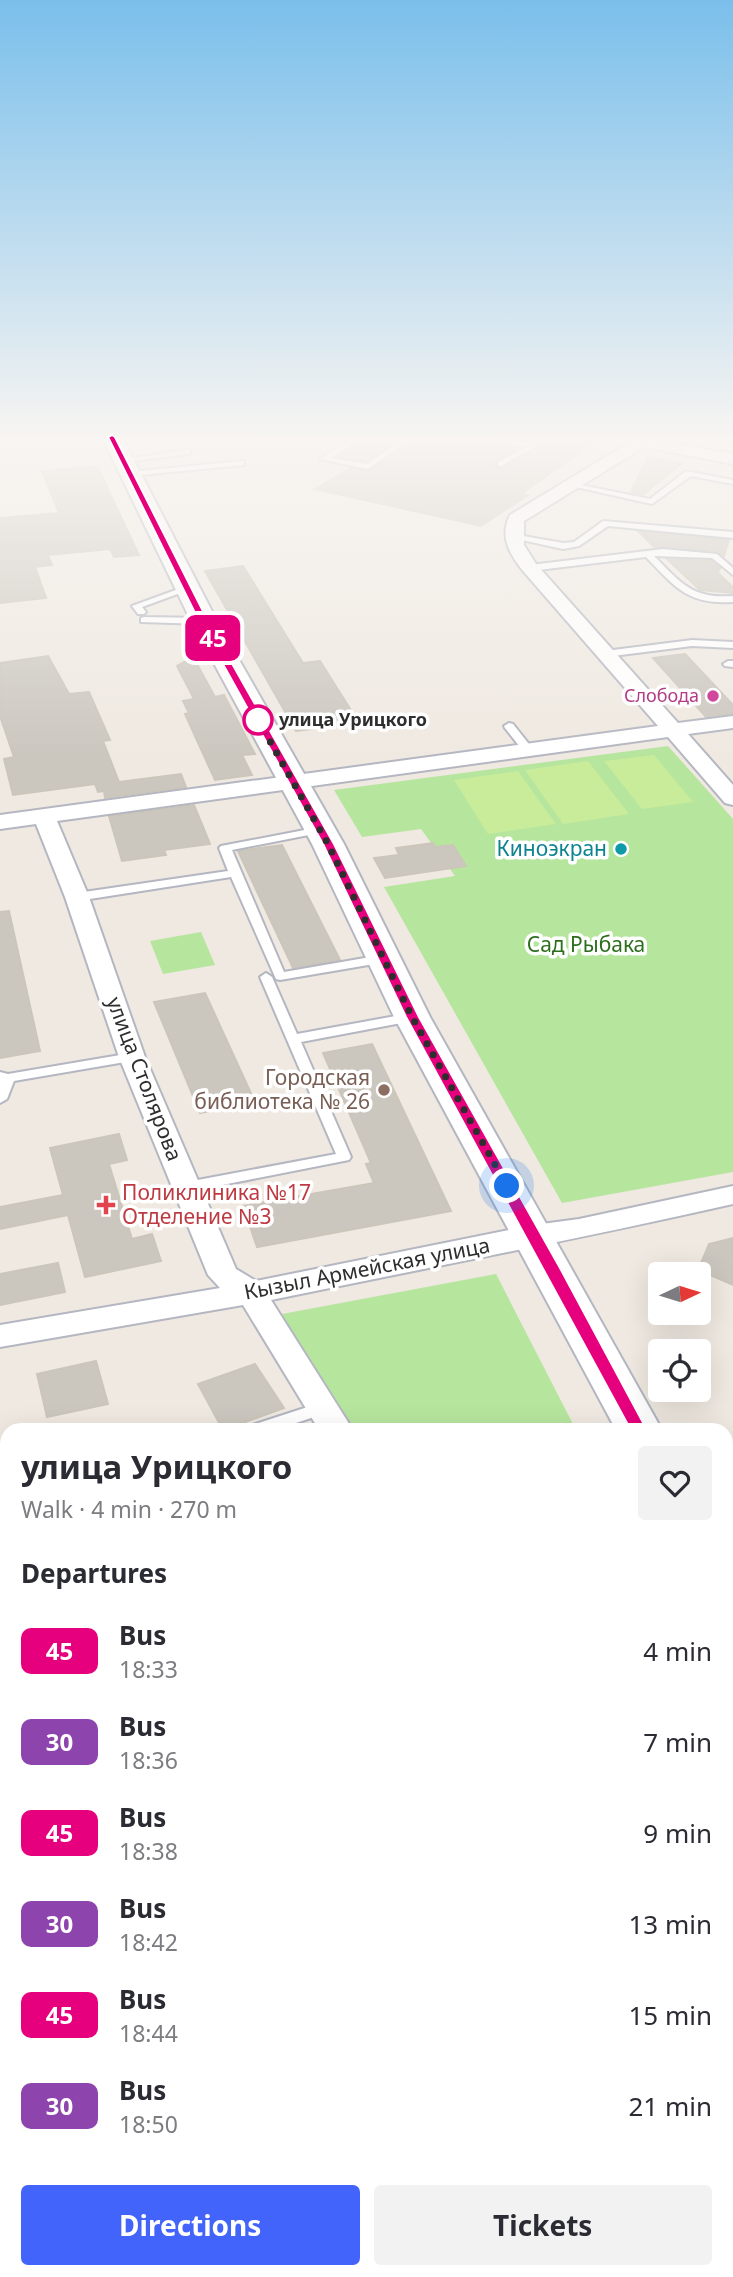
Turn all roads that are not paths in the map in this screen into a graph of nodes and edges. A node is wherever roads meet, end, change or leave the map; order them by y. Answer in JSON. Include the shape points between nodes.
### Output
{"nodes":[{"id":1,"x":164,"y":543,"type":"edge"},
{"id":2,"x":514,"y":543,"type":"edge"},
{"id":3,"x":548,"y":543,"type":"edge"},
{"id":4,"x":577,"y":543,"type":"edge"},
{"id":5,"x":648,"y":554,"type":"junction"},
{"id":6,"x":530,"y":568,"type":"junction"},
{"id":7,"x":733,"y":572,"type":"edge"},
{"id":8,"x":187,"y":589,"type":"junction"},
{"id":9,"x":733,"y":600,"type":"edge"},
{"id":10,"x":204,"y":621,"type":"junction"},
{"id":11,"x":733,"y":645,"type":"edge"},
{"id":12,"x":605,"y":654,"type":"junction"},
{"id":13,"x":733,"y":722,"type":"edge"},
{"id":14,"x":509,"y":726,"type":"dead end"},
{"id":15,"x":673,"y":730,"type":"junction"},
{"id":16,"x":528,"y":750,"type":"junction"},
{"id":17,"x":292,"y":782,"type":"junction"},
{"id":18,"x":733,"y":798,"type":"edge"},
{"id":19,"x":44,"y":817,"type":"junction"},
{"id":20,"x":0,"y":822,"type":"edge"},
{"id":21,"x":320,"y":831,"type":"junction"},
{"id":22,"x":235,"y":873,"type":"junction"},
{"id":23,"x":76,"y":897,"type":"junction"},
{"id":24,"x":383,"y":959,"type":"junction"},
{"id":25,"x":266,"y":977,"type":"dead end"},
{"id":26,"x":412,"y":1017,"type":"junction"},
{"id":27,"x":293,"y":1039,"type":"junction"},
{"id":28,"x":132,"y":1057,"type":"junction"},
{"id":29,"x":4,"y":1077,"type":"edge"},
{"id":30,"x":0,"y":1099,"type":"edge"},
{"id":31,"x":187,"y":1187,"type":"junction"},
{"id":32,"x":733,"y":1195,"type":"edge"},
{"id":33,"x":534,"y":1234,"type":"junction"},
{"id":34,"x":251,"y":1293,"type":"junction"},
{"id":35,"x":0,"y":1336,"type":"edge"},
{"id":36,"x":330,"y":1419,"type":"edge"},
{"id":37,"x":303,"y":1423,"type":"edge"},
{"id":38,"x":635,"y":1423,"type":"edge"}],
"edges":[{"from":1,"to":8,"type":"main road"},
{"from":2,"to":6,"type":"street"},
{"from":3,"to":4,"type":"lane"},
{"from":5,"to":6,"type":"lane"},
{"from":5,"to":7,"type":"lane","via":[[714,556]]},
{"from":5,"to":9,"type":"lane","via":[[688,594],[708,602]]},
{"from":6,"to":12,"type":"street"},
{"from":8,"to":10,"type":"main road"},
{"from":8,"to":10,"type":"lane","via":[[138,606],[142,616]]},
{"from":10,"to":17,"type":"main road"},
{"from":11,"to":12,"type":"lane","via":[[692,643]]},
{"from":12,"to":15,"type":"street"},
{"from":13,"to":15,"type":"street"},
{"from":14,"to":16,"type":"lane"},
{"from":15,"to":16,"type":"street"},
{"from":15,"to":18,"type":"street"},
{"from":16,"to":17,"type":"street"},
{"from":17,"to":19,"type":"street"},
{"from":17,"to":21,"type":"main road"},
{"from":19,"to":20,"type":"street"},
{"from":19,"to":23,"type":"street","name":"улица Столярова"},
{"from":21,"to":22,"type":"lane","via":[[225,848]]},
{"from":21,"to":24,"type":"main road"},
{"from":22,"to":23,"type":"lane"},
{"from":22,"to":24,"type":"lane","via":[[280,976]]},
{"from":23,"to":28,"type":"street","name":"улица Столярова"},
{"from":24,"to":26,"type":"main road"},
{"from":25,"to":27,"type":"lane"},
{"from":26,"to":27,"type":"lane"},
{"from":26,"to":33,"type":"main road"},
{"from":27,"to":31,"type":"lane","via":[[344,1157]]},
{"from":28,"to":29,"type":"lane"},
{"from":28,"to":31,"type":"street","name":"улица Столярова"},
{"from":29,"to":30,"type":"lane"},
{"from":31,"to":34,"type":"street","name":"улица Столярова","via":[[223,1275]]},
{"from":32,"to":33,"type":"street","name":"Кызыл Армейская улица","via":[[579,1229]]},
{"from":33,"to":34,"type":"street","name":"Кызыл Армейская улица"},
{"from":33,"to":38,"type":"main road"},
{"from":34,"to":35,"type":"street","name":"Кызыл Армейская улица"},
{"from":34,"to":36,"type":"street","name":"улица Столярова"},
{"from":36,"to":37,"type":"lane"}]}
